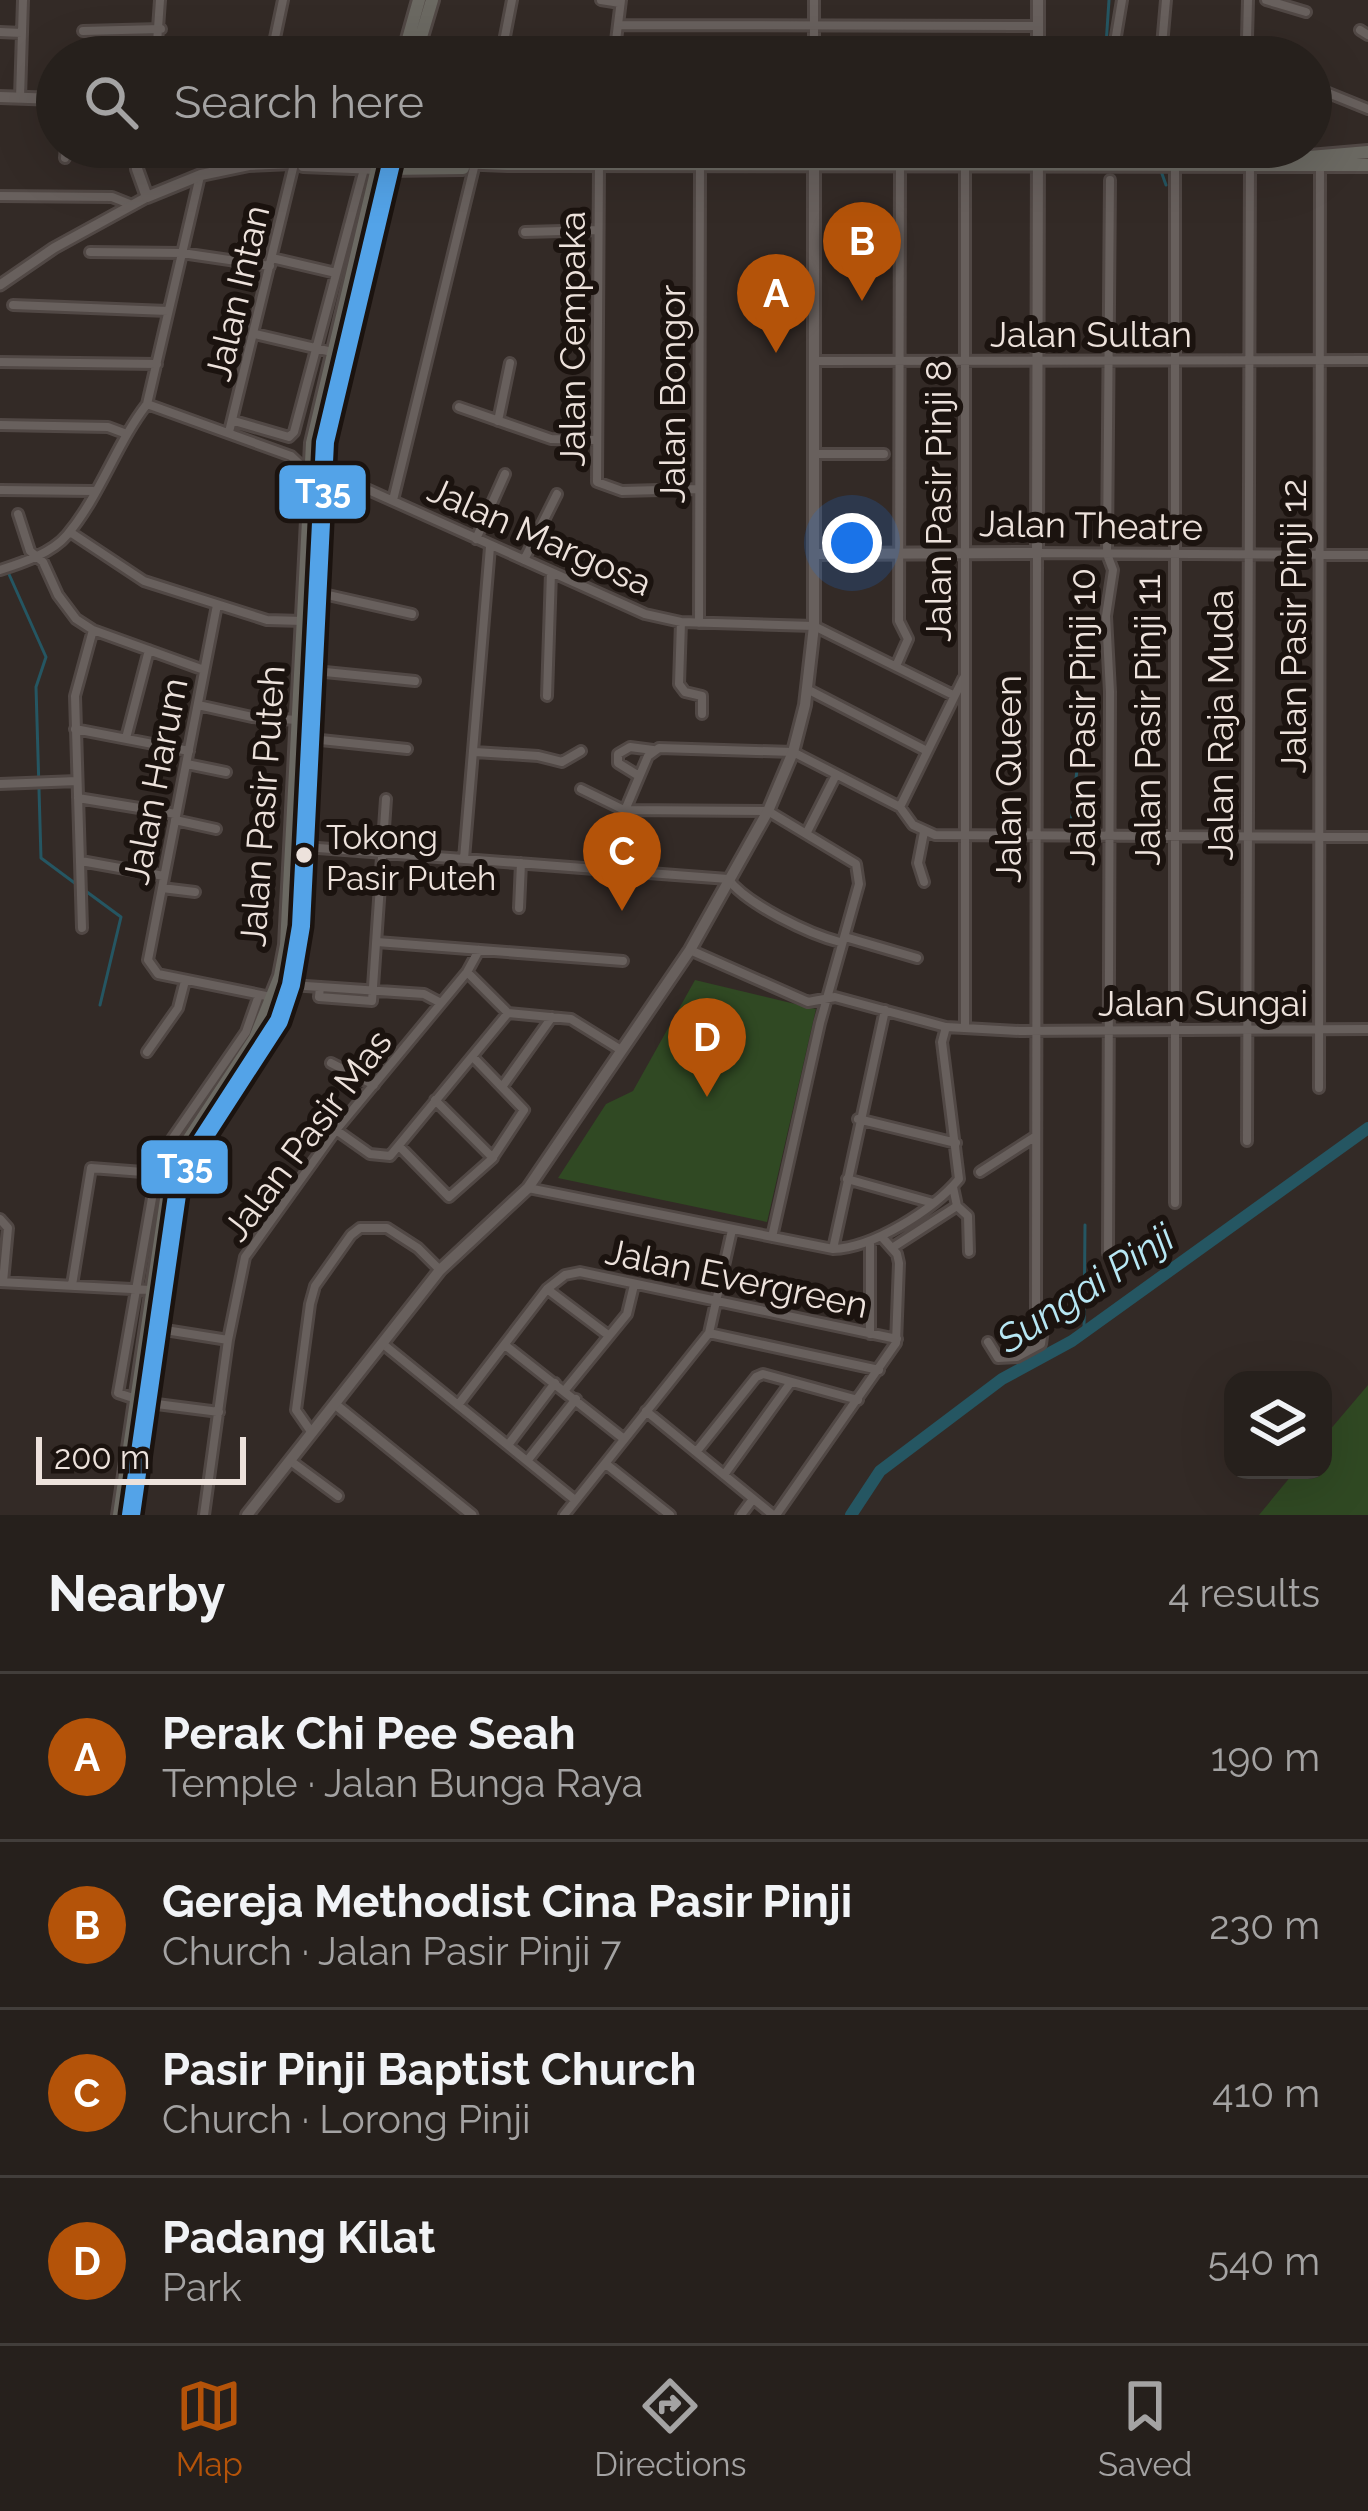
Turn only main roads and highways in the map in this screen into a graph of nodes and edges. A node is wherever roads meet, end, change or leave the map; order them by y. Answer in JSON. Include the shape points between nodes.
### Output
{"nodes":[{"id":1,"x":419,"y":0,"type":"edge"},
{"id":2,"x":432,"y":0,"type":"edge"},
{"id":3,"x":1038,"y":0,"type":"edge"},
{"id":4,"x":409,"y":36,"type":"edge"},
{"id":5,"x":422,"y":36,"type":"edge"},
{"id":6,"x":1038,"y":36,"type":"edge"},
{"id":7,"x":0,"y":97,"type":"edge"},
{"id":8,"x":36,"y":98,"type":"edge"},
{"id":9,"x":1332,"y":158,"type":"edge"},
{"id":10,"x":1368,"y":158,"type":"edge"},
{"id":11,"x":1332,"y":163,"type":"edge"},
{"id":12,"x":137,"y":168,"type":"edge"},
{"id":13,"x":234,"y":168,"type":"edge"},
{"id":14,"x":379,"y":168,"type":"edge"},
{"id":15,"x":379,"y":168,"type":"edge"},
{"id":16,"x":814,"y":168,"type":"edge"},
{"id":17,"x":1038,"y":168,"type":"edge"},
{"id":18,"x":316,"y":472,"type":"junction"},
{"id":19,"x":1037,"y":553,"type":"joint"},
{"id":20,"x":814,"y":554,"type":"junction"},
{"id":21,"x":203,"y":1138,"type":"junction"},
{"id":22,"x":162,"y":1173,"type":"junction"},
{"id":23,"x":142,"y":1401,"type":"junction"},
{"id":24,"x":119,"y":1515,"type":"edge"},
{"id":25,"x":131,"y":1515,"type":"edge"},
{"id":26,"x":247,"y":1515,"type":"edge"}],
"edges":[{"from":1,"to":4,"type":"main road"},
{"from":2,"to":5,"type":"main road"},
{"from":3,"to":6,"type":"main road"},
{"from":7,"to":8,"type":"main road"},
{"from":9,"to":10,"type":"main road"},
{"from":10,"to":11,"type":"main road"},
{"from":12,"to":13,"type":"main road","via":[[147,197]]},
{"from":14,"to":18,"type":"main road","name":"Jalan Pasir Puteh","via":[[312,442]]},
{"from":15,"to":18,"type":"main road","name":"Jalan Pasir Puteh"},
{"from":16,"to":20,"type":"main road"},
{"from":17,"to":19,"type":"main road","name":"Jalan Queen"},
{"from":18,"to":21,"type":"main road","name":"Jalan Pasir Puteh","via":[[314,671],[292,985],[263,1049]]},
{"from":18,"to":22,"type":"main road","name":"Jalan Pasir Puteh","via":[[286,945],[255,1037]]},
{"from":19,"to":20,"type":"main road","name":"Jalan Theatre"},
{"from":20,"to":26,"type":"main road","via":[[814,626],[794,752],[690,950],[527,1188],[440,1270]]},
{"from":21,"to":22,"type":"main road","via":[[176,1172]]},
{"from":21,"to":23,"type":"main road","name":"Jalan Pasir Puteh","via":[[180,1174]]},
{"from":22,"to":23,"type":"main road","name":"Jalan Pasir Puteh"},
{"from":23,"to":24,"type":"main road","name":"Jalan Pasir Puteh"},
{"from":23,"to":25,"type":"main road","name":"Jalan Pasir Puteh"}]}
